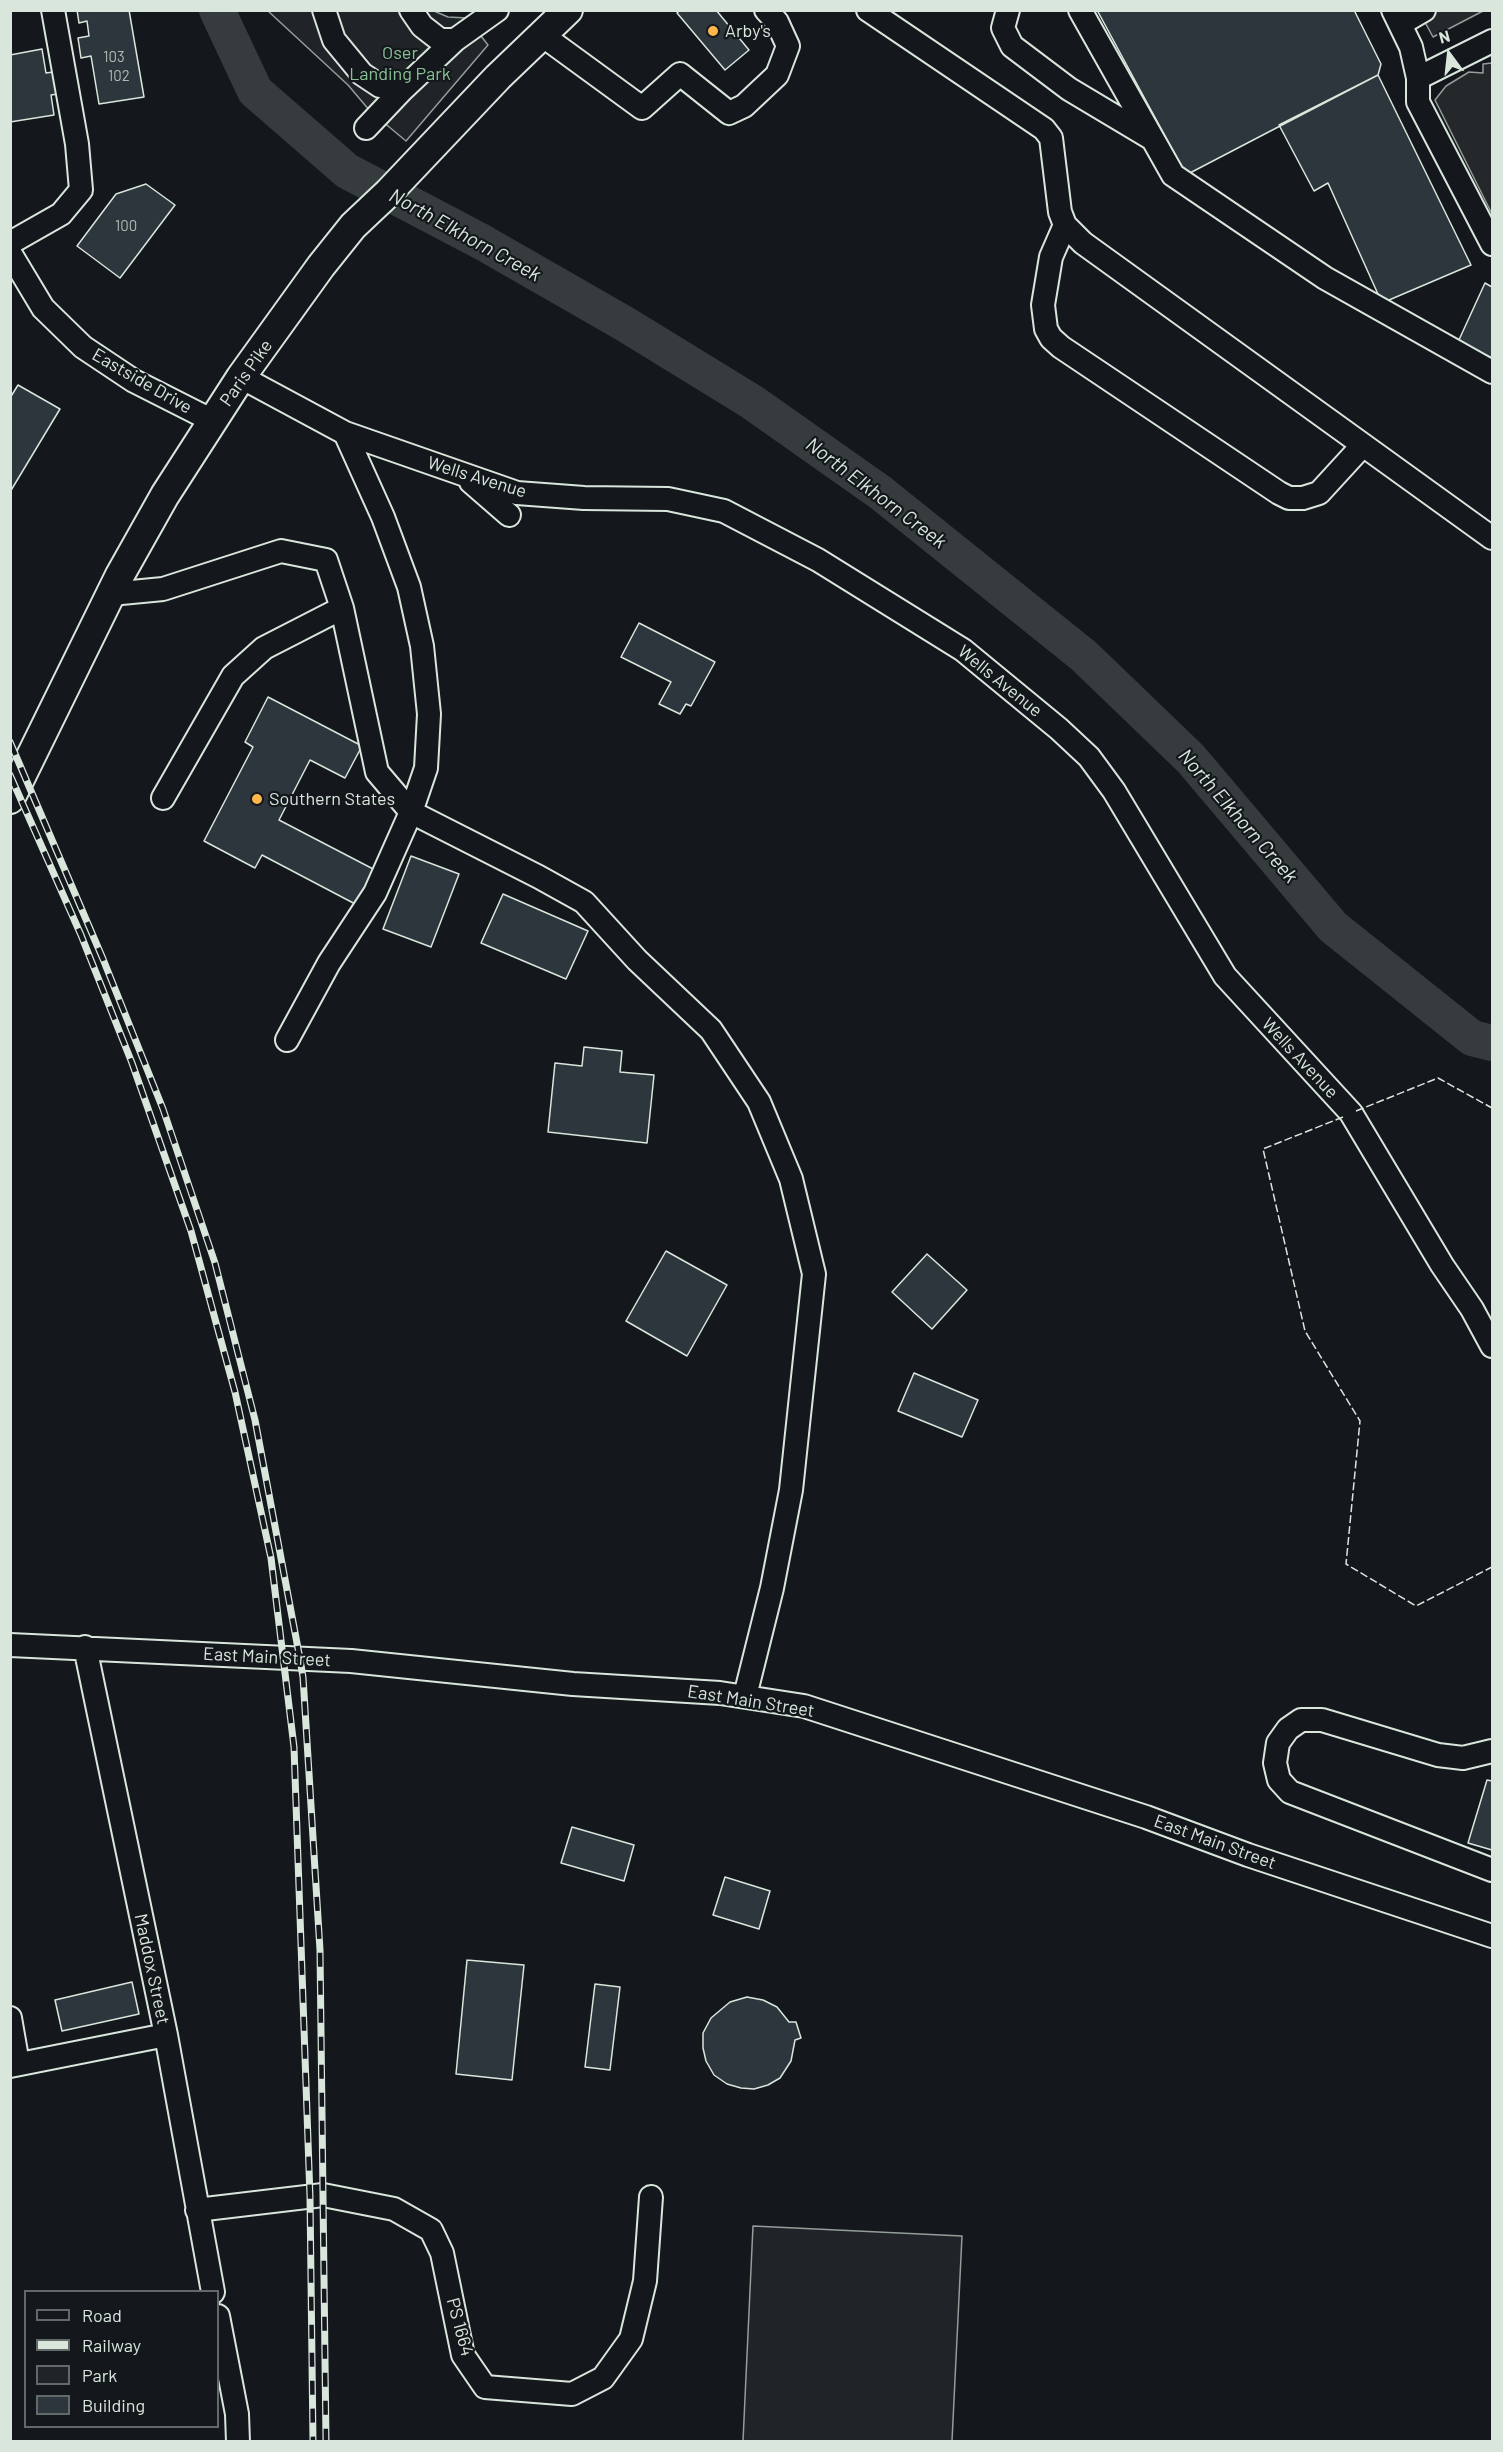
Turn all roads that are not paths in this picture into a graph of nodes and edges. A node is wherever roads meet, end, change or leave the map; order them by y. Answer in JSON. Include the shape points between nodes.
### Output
{"nodes":[{"id":1,"x":53,"y":10,"type":"edge"},
{"id":2,"x":324,"y":10,"type":"edge"},
{"id":3,"x":411,"y":10,"type":"edge"},
{"id":4,"x":497,"y":10,"type":"edge"},
{"id":5,"x":568,"y":10,"type":"edge"},
{"id":6,"x":766,"y":10,"type":"edge"},
{"id":7,"x":868,"y":10,"type":"edge"},
{"id":8,"x":1008,"y":10,"type":"edge"},
{"id":9,"x":1080,"y":10,"type":"edge"},
{"id":10,"x":1424,"y":10,"type":"edge"},
{"id":11,"x":1396,"y":17,"type":"edge"},
{"id":12,"x":542,"y":35,"type":"junction"},
{"id":13,"x":455,"y":40,"type":"junction"},
{"id":14,"x":1492,"y":41,"type":"edge"},
{"id":15,"x":1418,"y":78,"type":"junction"},
{"id":16,"x":402,"y":90,"type":"junction"},
{"id":17,"x":366,"y":128,"type":"dead end"},
{"id":18,"x":1152,"y":138,"type":"junction"},
{"id":19,"x":1065,"y":225,"type":"junction"},
{"id":20,"x":10,"y":243,"type":"edge"},
{"id":21,"x":1492,"y":244,"type":"edge"},
{"id":22,"x":10,"y":253,"type":"edge"},
{"id":23,"x":1492,"y":372,"type":"edge"},
{"id":24,"x":241,"y":377,"type":"junction"},
{"id":25,"x":213,"y":421,"type":"junction"},
{"id":26,"x":345,"y":433,"type":"junction"},
{"id":27,"x":1363,"y":445,"type":"junction"},
{"id":28,"x":461,"y":474,"type":"junction"},
{"id":29,"x":509,"y":514,"type":"dead end"},
{"id":30,"x":1492,"y":538,"type":"edge"},
{"id":31,"x":111,"y":594,"type":"junction"},
{"id":32,"x":342,"y":608,"type":"junction"},
{"id":33,"x":10,"y":798,"type":"edge"},
{"id":34,"x":163,"y":798,"type":"dead end"},
{"id":35,"x":411,"y":812,"type":"junction"},
{"id":36,"x":287,"y":1040,"type":"dead end"},
{"id":37,"x":1492,"y":1346,"type":"edge"},
{"id":38,"x":10,"y":1645,"type":"edge"},
{"id":39,"x":85,"y":1647,"type":"junction"},
{"id":40,"x":745,"y":1696,"type":"junction"},
{"id":41,"x":1492,"y":1751,"type":"edge"},
{"id":42,"x":1492,"y":1870,"type":"edge"},
{"id":43,"x":1492,"y":1936,"type":"edge"},
{"id":44,"x":10,"y":2018,"type":"edge"},
{"id":45,"x":166,"y":2036,"type":"junction"},
{"id":46,"x":14,"y":2065,"type":"edge"},
{"id":47,"x":651,"y":2197,"type":"dead end"},
{"id":48,"x":197,"y":2210,"type":"junction"},
{"id":49,"x":213,"y":2290,"type":"edge"},
{"id":50,"x":219,"y":2321,"type":"edge"},
{"id":51,"x":238,"y":2442,"type":"edge"}],
"edges":[{"from":1,"to":20,"type":"street","via":[[77,144],[81,190],[61,214]]},
{"from":2,"to":16,"type":"street","via":[[334,40],[362,74],[380,86]]},
{"from":3,"to":13,"type":"street","via":[[422,26],[440,40]]},
{"from":4,"to":13,"type":"street"},
{"from":5,"to":12,"type":"main road","name":"Paris Pike"},
{"from":6,"to":12,"type":"street","via":[[777,21],[788,46],[777,75],[744,106],[729,113],[680,74],[642,108]]},
{"from":7,"to":19,"type":"street","via":[[1044,129],[1051,138]]},
{"from":8,"to":18,"type":"street","via":[[1003,28],[1012,46],[1069,89]]},
{"from":9,"to":18,"type":"street"},
{"from":10,"to":11,"type":"street"},
{"from":11,"to":15,"type":"street","via":[[1411,47]]},
{"from":12,"to":24,"type":"main road","name":"Paris Pike","via":[[353,226]]},
{"from":13,"to":16,"type":"street"},
{"from":14,"to":15,"type":"street"},
{"from":15,"to":21,"type":"street","via":[[1418,102]]},
{"from":16,"to":17,"type":"street"},
{"from":18,"to":23,"type":"street","via":[[1173,175],[1325,278]]},
{"from":19,"to":27,"type":"street","via":[[1083,243]]},
{"from":19,"to":27,"type":"street","via":[[1051,257],[1043,305],[1046,329],[1061,347],[1289,498],[1319,493]]},
{"from":22,"to":25,"type":"street","name":"Eastside Drive","via":[[43,308],[83,347],[134,381]]},
{"from":24,"to":25,"type":"main road","name":"Paris Pike"},
{"from":24,"to":26,"type":"street","name":"Wells Avenue"},
{"from":25,"to":31,"type":"main road","name":"Paris Pike","via":[[165,495]]},
{"from":26,"to":28,"type":"street","name":"Wells Avenue"},
{"from":26,"to":35,"type":"street","via":[[410,587],[422,646],[429,714],[426,768]]},
{"from":27,"to":30,"type":"street"},
{"from":28,"to":29,"type":"street"},
{"from":28,"to":37,"type":"street","name":"Wells Avenue","via":[[517,493],[668,500],[724,511],[818,560],[963,650],[1059,729],[1089,757],[1114,790],[1225,976],[1351,1113]]},
{"from":31,"to":32,"type":"street","via":[[163,589],[281,551],[326,560]]},
{"from":31,"to":33,"type":"main road","name":"Paris Pike"},
{"from":32,"to":34,"type":"street","via":[[264,648],[233,676]]},
{"from":32,"to":35,"type":"street","via":[[377,772]]},
{"from":35,"to":36,"type":"street","via":[[375,893],[329,963]]},
{"from":35,"to":40,"type":"street","via":[[584,902],[637,960],[711,1030],[759,1102],[791,1179],[813,1274],[791,1490]]},
{"from":38,"to":39,"type":"street","name":"East Main Street"},
{"from":39,"to":40,"type":"street","name":"East Main Street","via":[[351,1661],[573,1684]]},
{"from":39,"to":45,"type":"street","name":"Maddox Street"},
{"from":40,"to":43,"type":"street","name":"East Main Street","via":[[804,1706],[844,1718],[1146,1816],[1248,1856]]},
{"from":41,"to":42,"type":"street","via":[[1463,1758],[1438,1755],[1322,1720],[1301,1720],[1278,1743],[1275,1763],[1279,1780],[1290,1792]]},
{"from":44,"to":46,"type":"street"},
{"from":45,"to":46,"type":"street"},
{"from":45,"to":48,"type":"street","name":"Maddox Street"},
{"from":47,"to":48,"type":"street","name":"PS 1664","via":[[645,2281],[631,2339],[603,2378],[572,2394],[485,2387],[463,2355],[442,2253],[431,2230],[394,2209],[323,2195]]},
{"from":48,"to":49,"type":"street","name":"Maddox Street"},
{"from":50,"to":51,"type":"street","via":[[237,2414]]}]}
